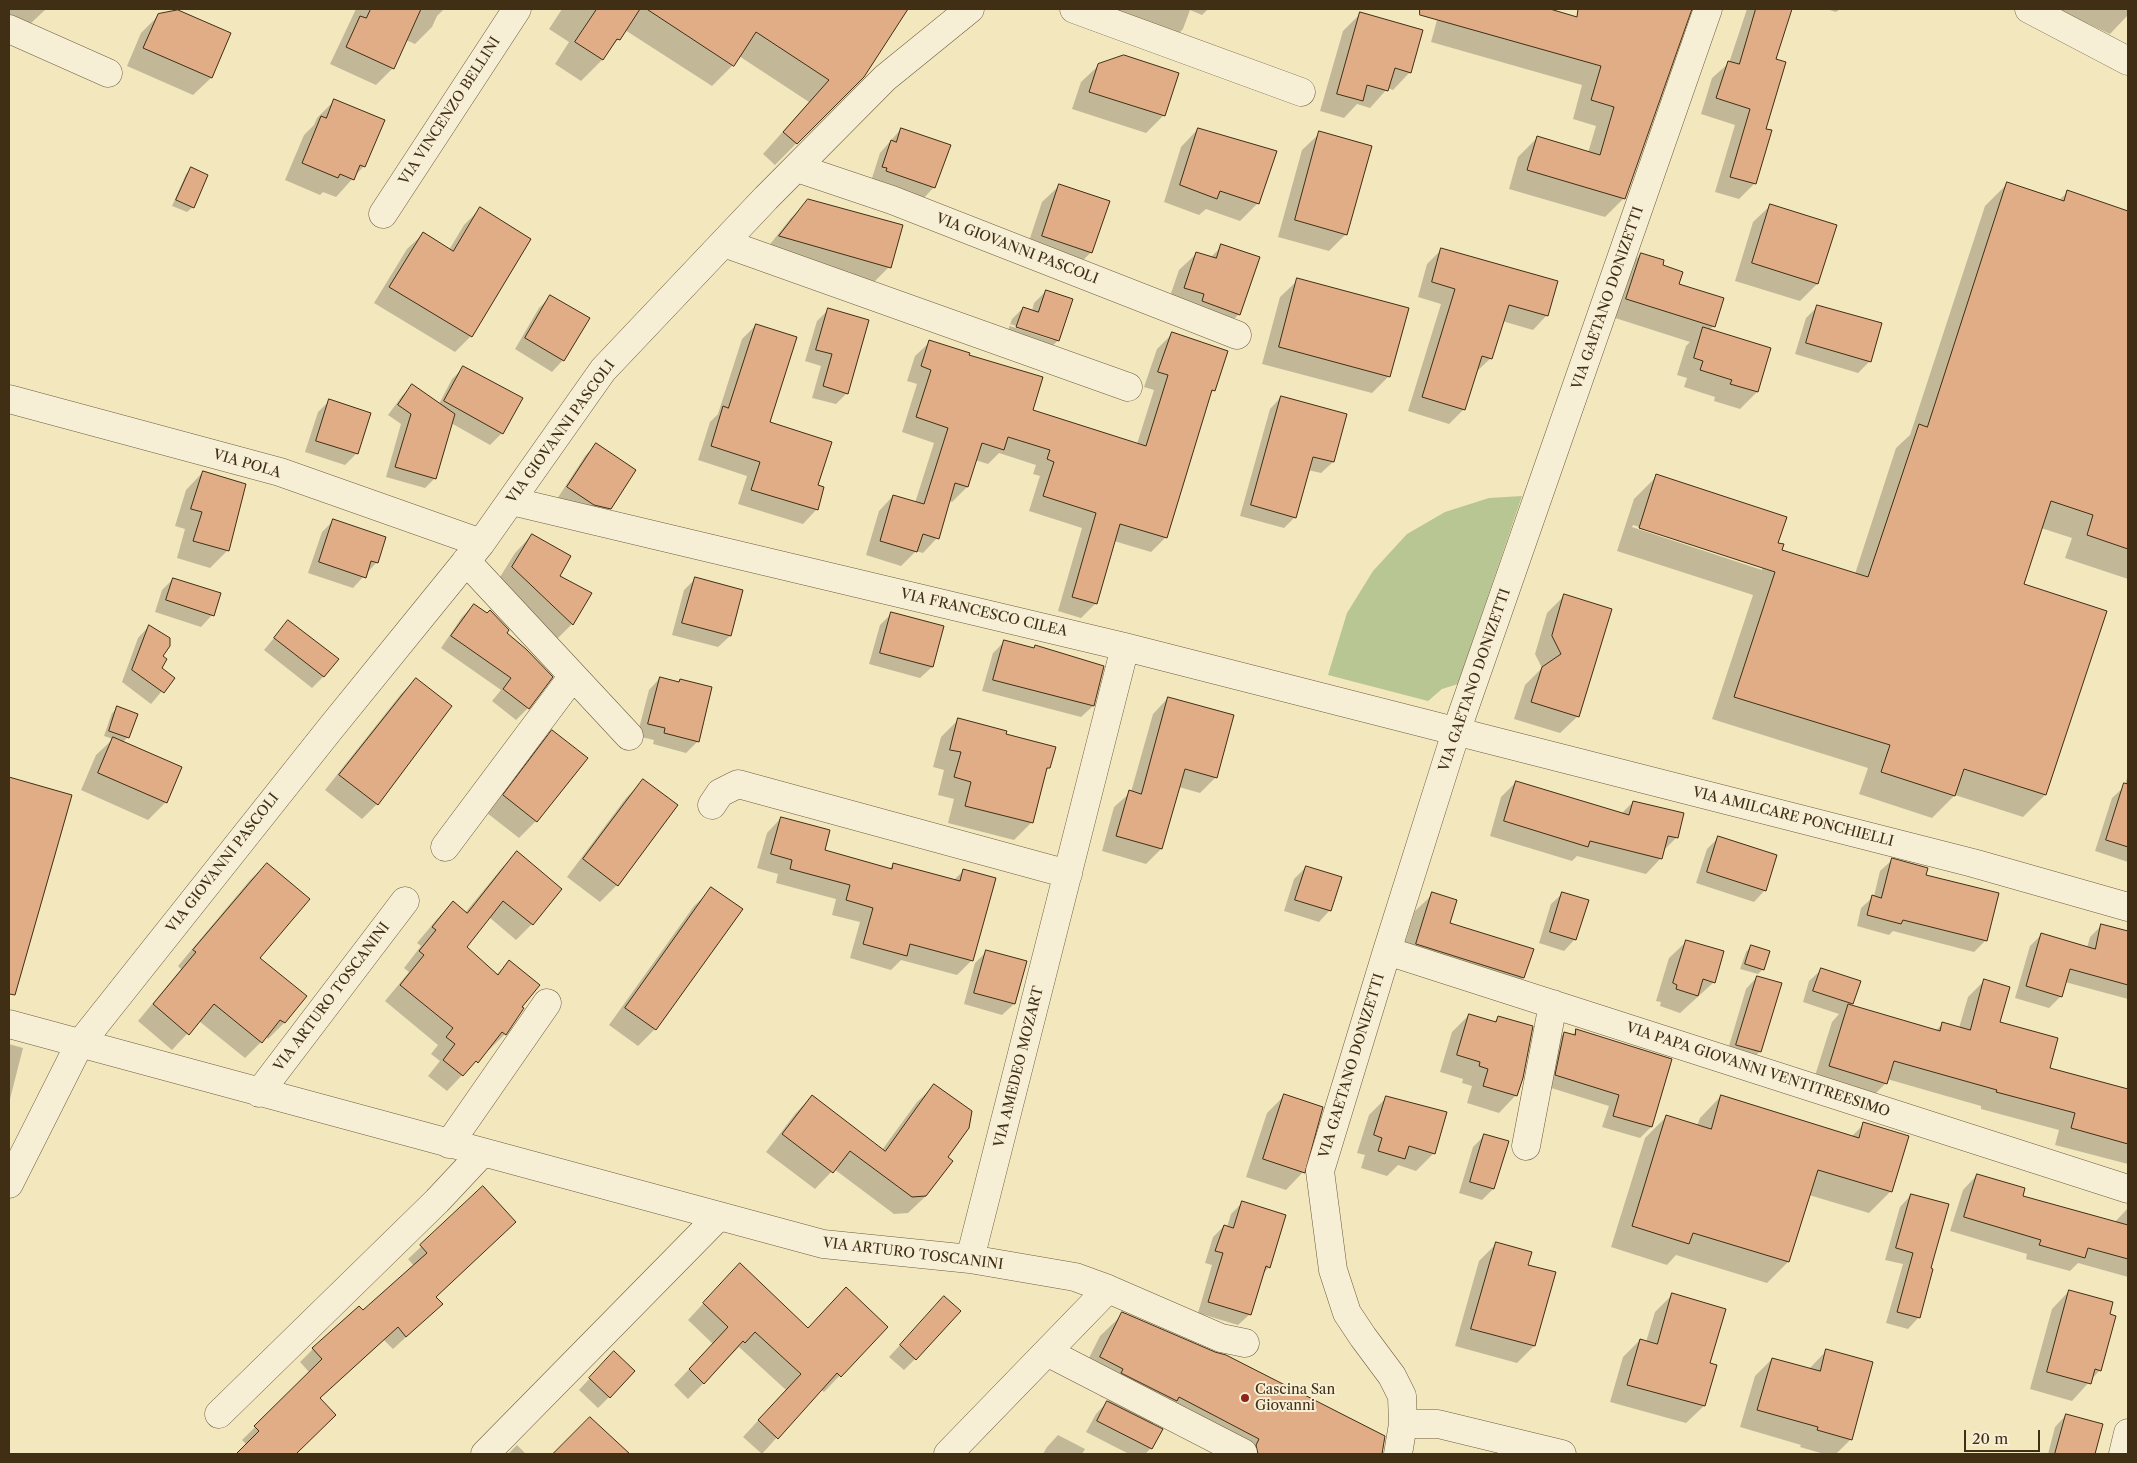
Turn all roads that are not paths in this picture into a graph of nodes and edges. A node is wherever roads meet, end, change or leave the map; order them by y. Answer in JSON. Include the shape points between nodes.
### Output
{"nodes":[{"id":1,"x":517,"y":9,"type":"edge"},
{"id":2,"x":970,"y":9,"type":"edge"},
{"id":3,"x":1074,"y":9,"type":"edge"},
{"id":4,"x":1708,"y":9,"type":"edge"},
{"id":5,"x":2029,"y":9,"type":"edge"},
{"id":6,"x":9,"y":29,"type":"edge"},
{"id":7,"x":2128,"y":61,"type":"edge"},
{"id":8,"x":108,"y":73,"type":"dead end"},
{"id":9,"x":1301,"y":92,"type":"dead end"},
{"id":10,"x":797,"y":168,"type":"junction"},
{"id":11,"x":382,"y":214,"type":"dead end"},
{"id":12,"x":724,"y":243,"type":"junction"},
{"id":13,"x":1237,"y":335,"type":"dead end"},
{"id":14,"x":1128,"y":387,"type":"dead end"},
{"id":15,"x":9,"y":399,"type":"edge"},
{"id":16,"x":510,"y":500,"type":"junction"},
{"id":17,"x":473,"y":552,"type":"junction"},
{"id":18,"x":1125,"y":647,"type":"junction"},
{"id":19,"x":573,"y":676,"type":"junction"},
{"id":20,"x":1456,"y":732,"type":"junction"},
{"id":21,"x":628,"y":736,"type":"dead end"},
{"id":22,"x":712,"y":805,"type":"dead end"},
{"id":23,"x":445,"y":847,"type":"dead end"},
{"id":24,"x":1068,"y":874,"type":"junction"},
{"id":25,"x":405,"y":901,"type":"dead end"},
{"id":26,"x":2128,"y":907,"type":"edge"},
{"id":27,"x":1387,"y":951,"type":"junction"},
{"id":28,"x":547,"y":1003,"type":"dead end"},
{"id":29,"x":1553,"y":1004,"type":"junction"},
{"id":30,"x":9,"y":1024,"type":"edge"},
{"id":31,"x":79,"y":1045,"type":"junction"},
{"id":32,"x":259,"y":1093,"type":"junction"},
{"id":33,"x":449,"y":1144,"type":"junction"},
{"id":34,"x":1526,"y":1146,"type":"dead end"},
{"id":35,"x":482,"y":1153,"type":"junction"},
{"id":36,"x":9,"y":1184,"type":"edge"},
{"id":37,"x":2128,"y":1189,"type":"edge"},
{"id":38,"x":719,"y":1216,"type":"junction"},
{"id":39,"x":970,"y":1259,"type":"junction"},
{"id":40,"x":1108,"y":1289,"type":"junction"},
{"id":41,"x":1245,"y":1343,"type":"dead end"},
{"id":42,"x":1047,"y":1352,"type":"junction"},
{"id":43,"x":219,"y":1414,"type":"dead end"},
{"id":44,"x":1403,"y":1424,"type":"junction"},
{"id":45,"x":2128,"y":1433,"type":"edge"},
{"id":46,"x":1243,"y":1453,"type":"dead end"},
{"id":47,"x":485,"y":1454,"type":"edge"},
{"id":48,"x":948,"y":1454,"type":"edge"},
{"id":49,"x":1398,"y":1454,"type":"edge"},
{"id":50,"x":1562,"y":1454,"type":"edge"},
{"id":51,"x":2122,"y":1454,"type":"edge"}],
"edges":[{"from":1,"to":11,"type":"street","name":"VIA VINCENZO BELLINI"},
{"from":2,"to":10,"type":"street","name":"VIA GIOVANNI PASCOLI","via":[[885,78]]},
{"from":3,"to":9,"type":"street"},
{"from":4,"to":20,"type":"street","name":"VIA GAETANO DONIZETTI"},
{"from":5,"to":7,"type":"street"},
{"from":6,"to":8,"type":"street"},
{"from":10,"to":12,"type":"street","name":"VIA GIOVANNI PASCOLI"},
{"from":10,"to":13,"type":"street","name":"VIA GIOVANNI PASCOLI","via":[[892,200]]},
{"from":12,"to":14,"type":"street"},
{"from":12,"to":16,"type":"street","name":"VIA GIOVANNI PASCOLI","via":[[603,370]]},
{"from":15,"to":17,"type":"street","name":"VIA POLA","via":[[280,472]]},
{"from":16,"to":17,"type":"street","name":"VIA GIOVANNI PASCOLI"},
{"from":16,"to":18,"type":"street","name":"VIA FRANCESCO CILEA"},
{"from":17,"to":19,"type":"street"},
{"from":17,"to":31,"type":"street","name":"VIA GIOVANNI PASCOLI"},
{"from":18,"to":20,"type":"street","name":"VIA FRANCESCO CILEA"},
{"from":18,"to":24,"type":"street","name":"VIA AMEDEO MOZART"},
{"from":19,"to":21,"type":"street"},
{"from":19,"to":23,"type":"street"},
{"from":20,"to":26,"type":"street","name":"VIA AMILCARE PONCHIELLI","via":[[1972,863]]},
{"from":20,"to":27,"type":"street","name":"VIA GAETANO DONIZETTI"},
{"from":22,"to":24,"type":"street","via":[[720,793],[738,784]]},
{"from":24,"to":39,"type":"street","name":"VIA AMEDEO MOZART"},
{"from":25,"to":32,"type":"street","name":"VIA ARTURO TOSCANINI"},
{"from":27,"to":29,"type":"street","name":"VIA PAPA GIOVANNI VENTITREESIMO"},
{"from":27,"to":44,"type":"street","name":"VIA GAETANO DONIZETTI","via":[[1320,1171],[1333,1270],[1347,1313],[1392,1376],[1402,1396]]},
{"from":28,"to":33,"type":"street"},
{"from":29,"to":34,"type":"street"},
{"from":29,"to":37,"type":"street","name":"VIA PAPA GIOVANNI VENTITREESIMO"},
{"from":30,"to":31,"type":"street","name":"VIA ARTURO TOSCANINI"},
{"from":31,"to":32,"type":"street","name":"VIA ARTURO TOSCANINI"},
{"from":31,"to":36,"type":"street","name":"VIA GIOVANNI PASCOLI"},
{"from":32,"to":33,"type":"street","name":"VIA ARTURO TOSCANINI"},
{"from":33,"to":35,"type":"street","name":"VIA ARTURO TOSCANINI"},
{"from":35,"to":38,"type":"street","name":"VIA ARTURO TOSCANINI"},
{"from":35,"to":43,"type":"street"},
{"from":38,"to":39,"type":"street","name":"VIA ARTURO TOSCANINI","via":[[823,1244]]},
{"from":38,"to":47,"type":"street"},
{"from":39,"to":40,"type":"street","name":"VIA ARTURO TOSCANINI","via":[[1076,1277]]},
{"from":40,"to":41,"type":"street","name":"VIA ARTURO TOSCANINI","via":[[1221,1338]]},
{"from":40,"to":42,"type":"street"},
{"from":42,"to":46,"type":"street"},
{"from":42,"to":48,"type":"street"},
{"from":44,"to":49,"type":"street"},
{"from":44,"to":50,"type":"street","via":[[1438,1424]]},
{"from":45,"to":51,"type":"street"}]}
